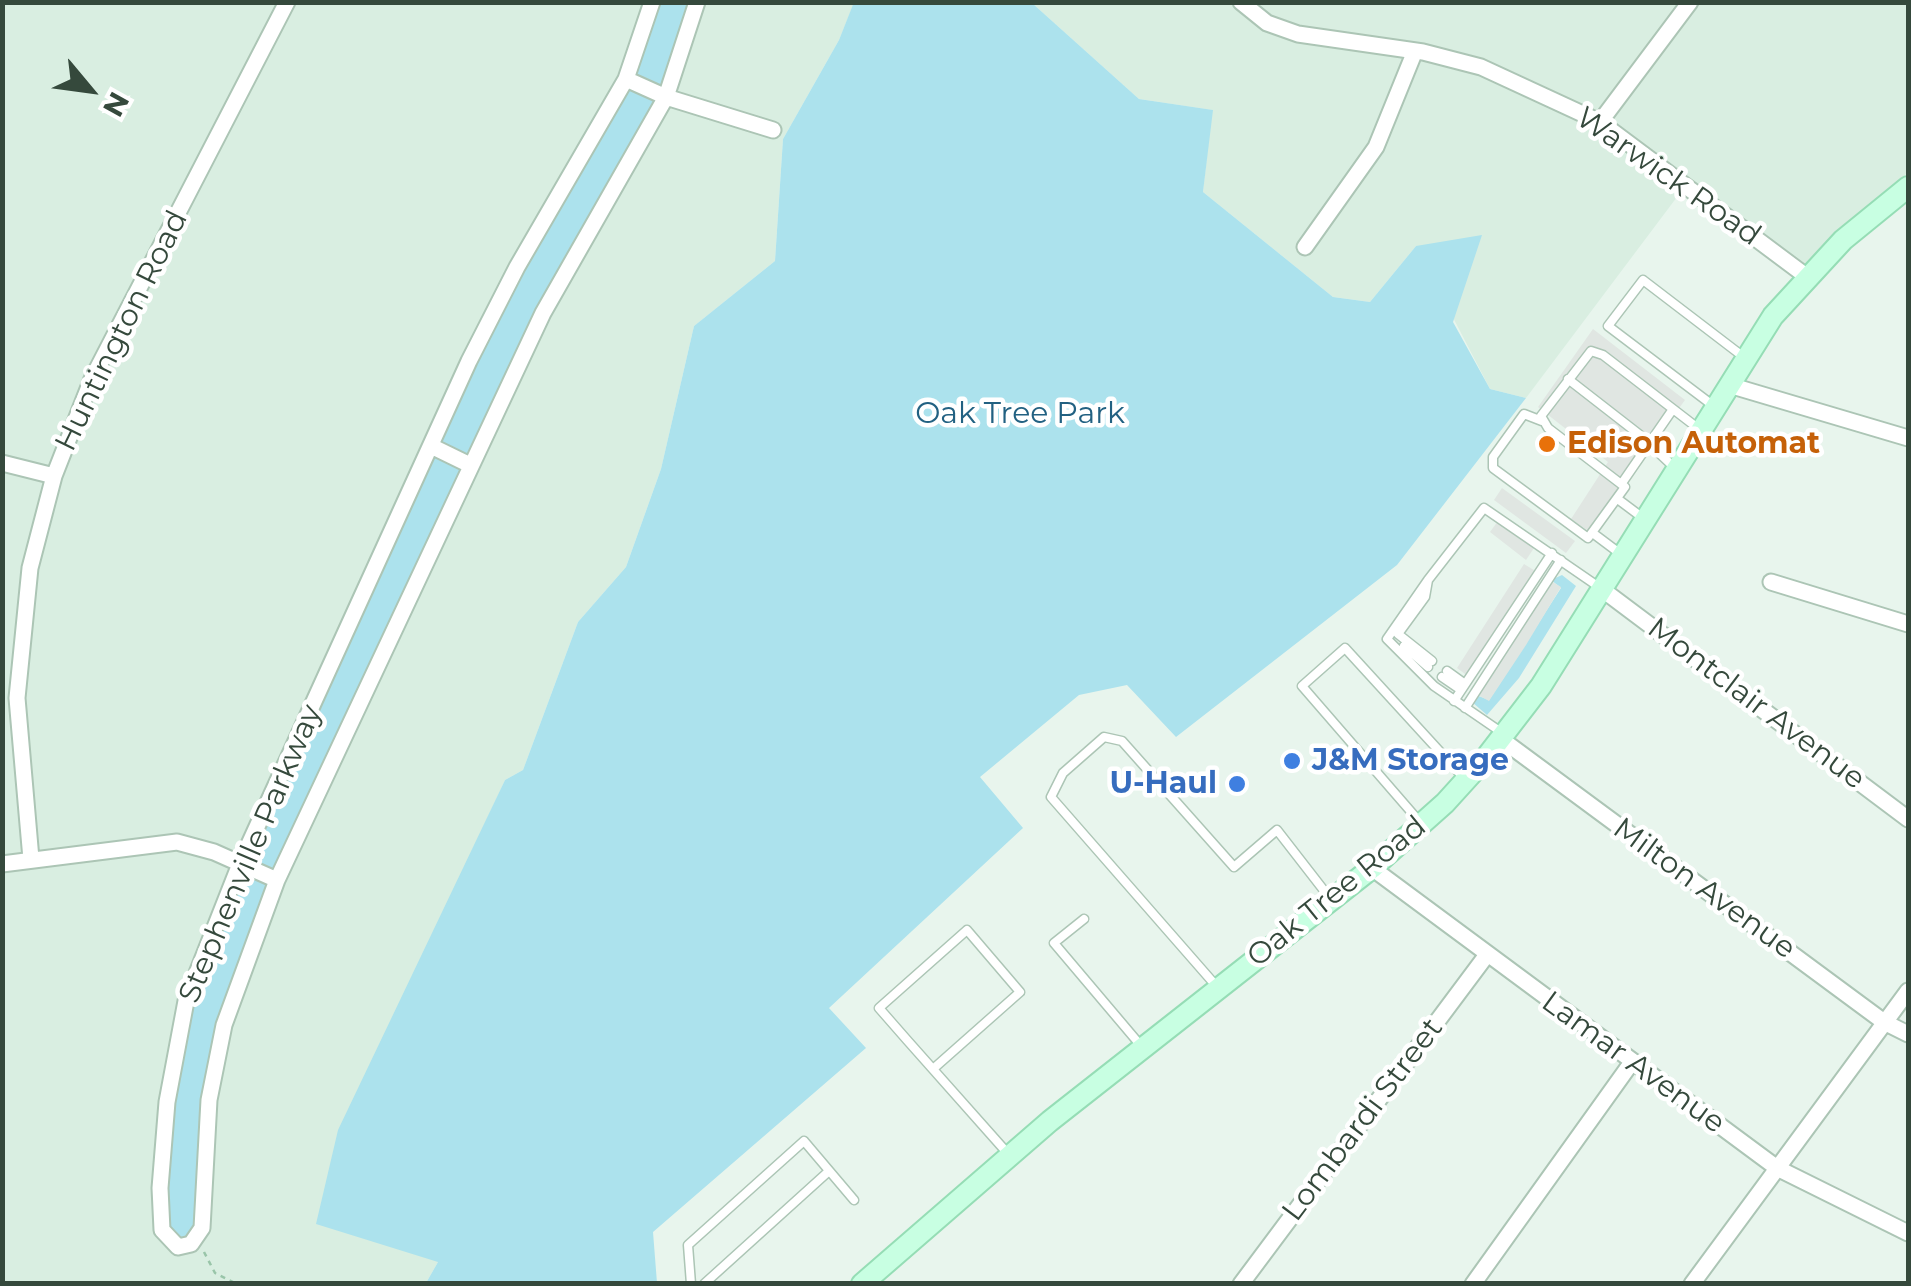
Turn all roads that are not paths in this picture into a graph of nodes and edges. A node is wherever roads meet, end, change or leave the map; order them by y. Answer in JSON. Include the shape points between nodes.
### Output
{"nodes":[{"id":1,"x":286,"y":2,"type":"edge"},
{"id":2,"x":652,"y":2,"type":"edge"},
{"id":3,"x":697,"y":2,"type":"edge"},
{"id":4,"x":1241,"y":2,"type":"edge"},
{"id":5,"x":1690,"y":2,"type":"edge"},
{"id":6,"x":1415,"y":51,"type":"junction"},
{"id":7,"x":626,"y":80,"type":"junction"},
{"id":8,"x":666,"y":97,"type":"junction"},
{"id":9,"x":1600,"y":122,"type":"junction"},
{"id":10,"x":773,"y":130,"type":"dead end"},
{"id":11,"x":1908,"y":187,"type":"edge"},
{"id":12,"x":1305,"y":247,"type":"dead end"},
{"id":13,"x":1806,"y":276,"type":"junction"},
{"id":14,"x":1745,"y":358,"type":"junction"},
{"id":15,"x":1568,"y":379,"type":"junction"},
{"id":16,"x":1729,"y":385,"type":"junction"},
{"id":17,"x":1716,"y":407,"type":"junction"},
{"id":18,"x":1673,"y":409,"type":"junction"},
{"id":19,"x":1542,"y":421,"type":"junction"},
{"id":20,"x":1700,"y":431,"type":"junction"},
{"id":21,"x":1908,"y":438,"type":"edge"},
{"id":22,"x":1650,"y":444,"type":"junction"},
{"id":23,"x":431,"y":446,"type":"junction"},
{"id":24,"x":2,"y":463,"type":"edge"},
{"id":25,"x":470,"y":465,"type":"junction"},
{"id":26,"x":1676,"y":470,"type":"junction"},
{"id":27,"x":54,"y":476,"type":"junction"},
{"id":28,"x":1622,"y":484,"type":"junction"},
{"id":29,"x":1618,"y":500,"type":"junction"},
{"id":30,"x":1646,"y":520,"type":"junction"},
{"id":31,"x":1594,"y":534,"type":"junction"},
{"id":32,"x":1552,"y":553,"type":"junction"},
{"id":33,"x":1624,"y":556,"type":"junction"},
{"id":34,"x":1561,"y":560,"type":"junction"},
{"id":35,"x":1428,"y":580,"type":"junction"},
{"id":36,"x":1771,"y":582,"type":"dead end"},
{"id":37,"x":1603,"y":590,"type":"junction"},
{"id":38,"x":1908,"y":624,"type":"edge"},
{"id":39,"x":1430,"y":664,"type":"dead end"},
{"id":40,"x":1445,"y":674,"type":"dead end"},
{"id":41,"x":1463,"y":687,"type":"junction"},
{"id":42,"x":1454,"y":700,"type":"junction"},
{"id":43,"x":1464,"y":708,"type":"junction"},
{"id":44,"x":1503,"y":737,"type":"junction"},
{"id":45,"x":1466,"y":780,"type":"junction"},
{"id":46,"x":1908,"y":819,"type":"edge"},
{"id":47,"x":1422,"y":824,"type":"junction"},
{"id":48,"x":32,"y":859,"type":"junction"},
{"id":49,"x":2,"y":864,"type":"edge"},
{"id":50,"x":240,"y":864,"type":"junction"},
{"id":51,"x":1372,"y":868,"type":"junction"},
{"id":52,"x":277,"y":880,"type":"junction"},
{"id":53,"x":1331,"y":899,"type":"junction"},
{"id":54,"x":1084,"y":919,"type":"dead end"},
{"id":55,"x":1486,"y":956,"type":"junction"},
{"id":56,"x":1218,"y":988,"type":"junction"},
{"id":57,"x":1908,"y":991,"type":"edge"},
{"id":58,"x":1884,"y":1022,"type":"junction"},
{"id":59,"x":1908,"y":1034,"type":"edge"},
{"id":60,"x":1142,"y":1047,"type":"junction"},
{"id":61,"x":1632,"y":1062,"type":"junction"},
{"id":62,"x":933,"y":1069,"type":"junction"},
{"id":63,"x":1010,"y":1156,"type":"junction"},
{"id":64,"x":1777,"y":1168,"type":"junction"},
{"id":65,"x":829,"y":1171,"type":"junction"},
{"id":66,"x":854,"y":1200,"type":"dead end"},
{"id":67,"x":1908,"y":1233,"type":"edge"},
{"id":68,"x":691,"y":1284,"type":"edge"},
{"id":69,"x":704,"y":1284,"type":"edge"},
{"id":70,"x":862,"y":1284,"type":"edge"},
{"id":71,"x":1241,"y":1284,"type":"edge"},
{"id":72,"x":1473,"y":1284,"type":"edge"},
{"id":73,"x":1692,"y":1284,"type":"edge"}],
"edges":[{"from":1,"to":27,"type":"street","name":"Huntington Road","via":[[92,379]]},
{"from":2,"to":7,"type":"street","name":"Stephenville Parkway"},
{"from":3,"to":8,"type":"street","name":"Stephenville Parkway"},
{"from":4,"to":6,"type":"street","name":"Warwick Road","via":[[1267,23],[1298,34]]},
{"from":5,"to":9,"type":"street"},
{"from":6,"to":9,"type":"street","name":"Warwick Road","via":[[1481,67]]},
{"from":6,"to":12,"type":"street","via":[[1376,147]]},
{"from":7,"to":8,"type":"street"},
{"from":7,"to":23,"type":"street","name":"Stephenville Parkway","via":[[517,267]]},
{"from":8,"to":10,"type":"street"},
{"from":8,"to":25,"type":"street","name":"Stephenville Parkway","via":[[543,312]]},
{"from":9,"to":13,"type":"street","name":"Warwick Road"},
{"from":11,"to":13,"type":"main road","name":"Oak Tree Road"},
{"from":13,"to":14,"type":"main road","name":"Oak Tree Road"},
{"from":14,"to":16,"type":"main road","name":"Oak Tree Road"},
{"from":14,"to":17,"type":"lane","via":[[1643,280],[1608,326]]},
{"from":15,"to":18,"type":"lane","via":[[1595,350]]},
{"from":15,"to":19,"type":"lane"},
{"from":15,"to":22,"type":"lane"},
{"from":16,"to":17,"type":"main road","name":"Oak Tree Road"},
{"from":16,"to":21,"type":"street"},
{"from":17,"to":20,"type":"main road","name":"Oak Tree Road"},
{"from":18,"to":20,"type":"lane"},
{"from":18,"to":22,"type":"lane"},
{"from":19,"to":28,"type":"lane"},
{"from":19,"to":31,"type":"lane","via":[[1524,414],[1492,457],[1493,468],[1580,534]]},
{"from":20,"to":26,"type":"main road","name":"Oak Tree Road"},
{"from":22,"to":26,"type":"lane"},
{"from":22,"to":28,"type":"lane"},
{"from":23,"to":25,"type":"street"},
{"from":23,"to":50,"type":"street","name":"Stephenville Parkway"},
{"from":24,"to":27,"type":"street"},
{"from":25,"to":52,"type":"street","name":"Stephenville Parkway"},
{"from":26,"to":30,"type":"main road","name":"Oak Tree Road"},
{"from":27,"to":48,"type":"street","name":"Huntington Road","via":[[30,568],[19,662],[19,754]]},
{"from":28,"to":29,"type":"lane"},
{"from":29,"to":30,"type":"lane"},
{"from":29,"to":31,"type":"lane"},
{"from":30,"to":33,"type":"main road","name":"Oak Tree Road"},
{"from":31,"to":33,"type":"lane"},
{"from":32,"to":34,"type":"lane"},
{"from":32,"to":35,"type":"lane","via":[[1484,508]]},
{"from":32,"to":41,"type":"lane"},
{"from":33,"to":37,"type":"main road","name":"Oak Tree Road"},
{"from":34,"to":37,"type":"lane"},
{"from":34,"to":43,"type":"lane"},
{"from":35,"to":39,"type":"lane","via":[[1400,638]]},
{"from":35,"to":42,"type":"lane","via":[[1387,639]]},
{"from":36,"to":38,"type":"street"},
{"from":37,"to":44,"type":"main road","name":"Oak Tree Road"},
{"from":37,"to":46,"type":"street","name":"Montclair Avenue"},
{"from":40,"to":41,"type":"lane"},
{"from":41,"to":42,"type":"lane"},
{"from":42,"to":43,"type":"lane"},
{"from":43,"to":44,"type":"lane"},
{"from":44,"to":45,"type":"main road","name":"Oak Tree Road"},
{"from":44,"to":58,"type":"street","name":"Milton Avenue"},
{"from":45,"to":47,"type":"main road","name":"Oak Tree Road"},
{"from":45,"to":47,"type":"lane","via":[[1345,648],[1302,686]]},
{"from":47,"to":51,"type":"main road","name":"Oak Tree Road"},
{"from":48,"to":49,"type":"street"},
{"from":48,"to":50,"type":"street","via":[[177,842]]},
{"from":50,"to":52,"type":"street"},
{"from":50,"to":52,"type":"street","name":"Stephenville Parkway","via":[[186,1000],[167,1102],[160,1221],[178,1246],[197,1238],[204,1219],[209,1100],[224,1025]]},
{"from":51,"to":53,"type":"main road","name":"Oak Tree Road"},
{"from":51,"to":55,"type":"street","name":"Lamar Avenue"},
{"from":53,"to":56,"type":"main road","name":"Oak Tree Road"},
{"from":53,"to":56,"type":"lane","via":[[1277,830],[1234,868],[1122,741],[1104,737],[1063,773],[1051,796]]},
{"from":54,"to":60,"type":"lane","via":[[1054,943]]},
{"from":55,"to":61,"type":"street","name":"Lamar Avenue"},
{"from":55,"to":71,"type":"street","name":"Lombardi Street"},
{"from":56,"to":60,"type":"main road","name":"Oak Tree Road"},
{"from":57,"to":58,"type":"street"},
{"from":58,"to":59,"type":"street","name":"Milton Avenue"},
{"from":58,"to":64,"type":"street"},
{"from":60,"to":63,"type":"main road","name":"Oak Tree Road"},
{"from":61,"to":64,"type":"street","name":"Lamar Avenue"},
{"from":61,"to":72,"type":"street"},
{"from":62,"to":62,"type":"lane","via":[[879,1008],[967,930],[1020,992]]},
{"from":62,"to":63,"type":"lane"},
{"from":63,"to":70,"type":"main road","name":"Oak Tree Road"},
{"from":64,"to":67,"type":"street","name":"Lamar Avenue"},
{"from":64,"to":73,"type":"street"},
{"from":65,"to":66,"type":"lane"},
{"from":65,"to":68,"type":"lane","via":[[804,1141],[688,1245]]},
{"from":65,"to":69,"type":"lane"}]}
